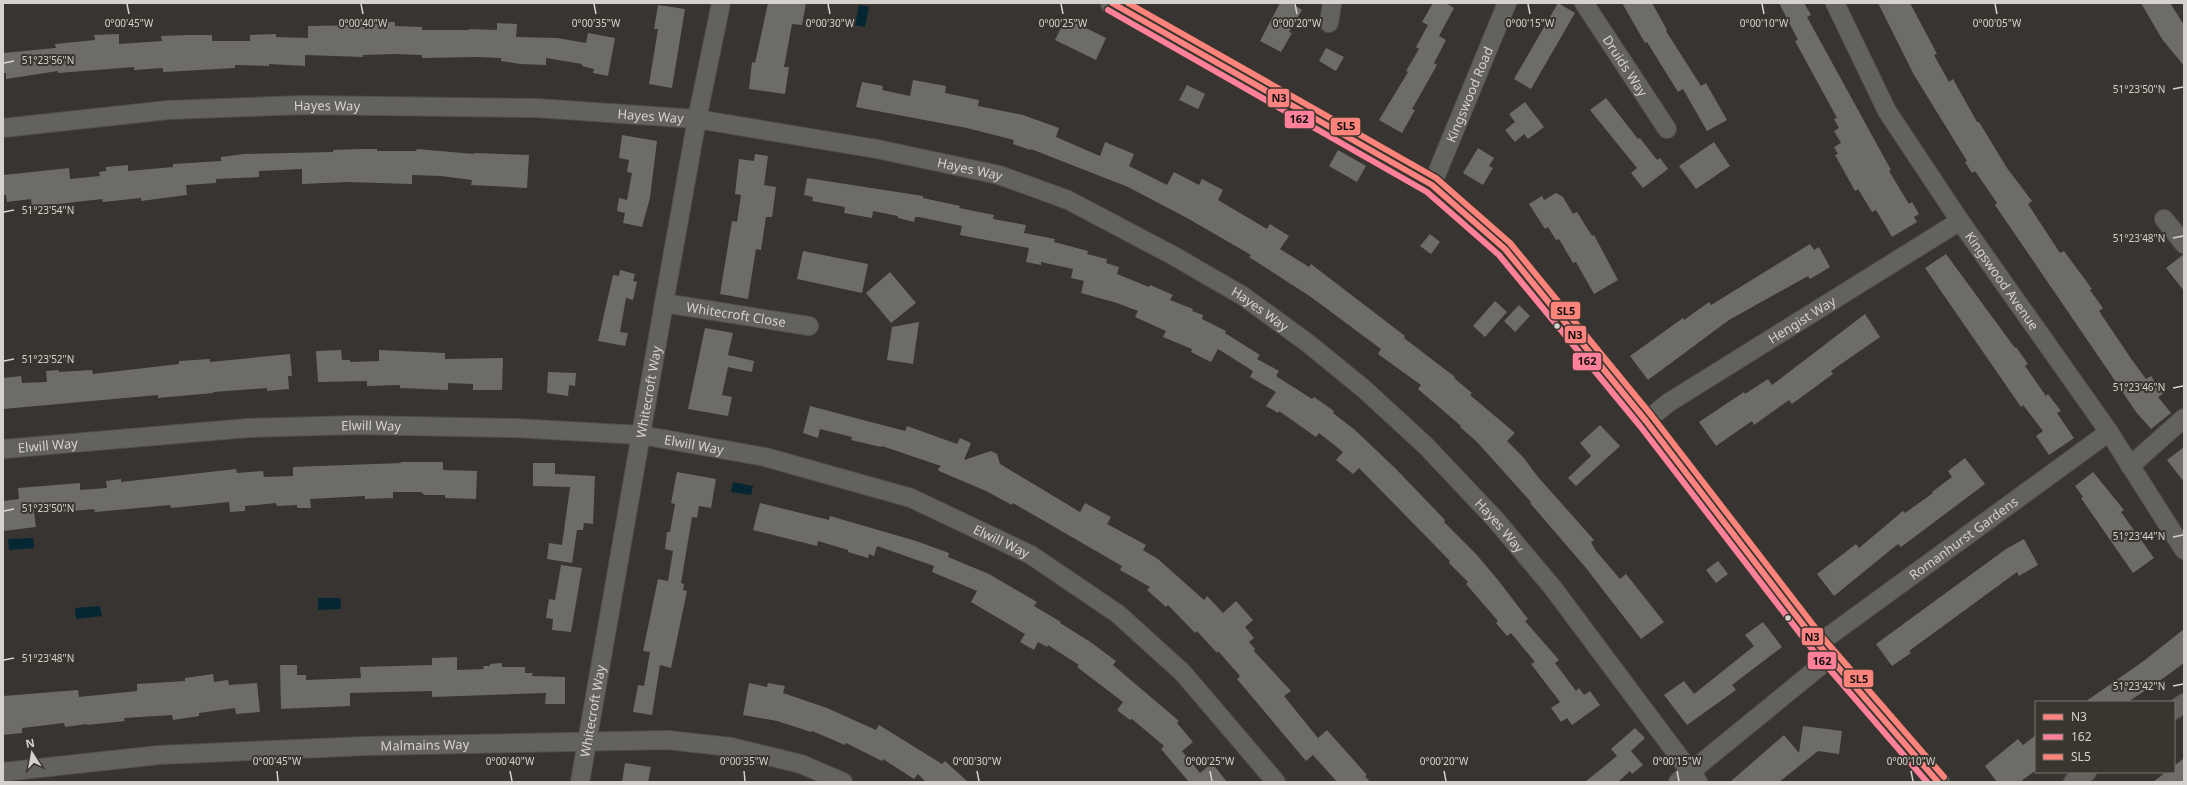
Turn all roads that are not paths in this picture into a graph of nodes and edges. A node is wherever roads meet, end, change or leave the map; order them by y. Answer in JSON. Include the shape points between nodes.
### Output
{"nodes":[{"id":1,"x":720,"y":3,"type":"edge"},
{"id":2,"x":1332,"y":3,"type":"edge"},
{"id":3,"x":1507,"y":3,"type":"edge"},
{"id":4,"x":1584,"y":3,"type":"edge"},
{"id":5,"x":1835,"y":3,"type":"edge"},
{"id":6,"x":1114,"y":4,"type":"edge"},
{"id":7,"x":1329,"y":23,"type":"dead end"},
{"id":8,"x":697,"y":119,"type":"junction"},
{"id":9,"x":3,"y":128,"type":"edge"},
{"id":10,"x":1667,"y":129,"type":"dead end"},
{"id":11,"x":1432,"y":185,"type":"junction"},
{"id":12,"x":2164,"y":219,"type":"dead end"},
{"id":13,"x":1960,"y":221,"type":"junction"},
{"id":14,"x":2184,"y":244,"type":"edge"},
{"id":15,"x":664,"y":303,"type":"junction"},
{"id":16,"x":809,"y":326,"type":"dead end"},
{"id":17,"x":2184,"y":418,"type":"edge"},
{"id":18,"x":1646,"y":421,"type":"junction"},
{"id":19,"x":2109,"y":432,"type":"junction"},
{"id":20,"x":641,"y":435,"type":"junction"},
{"id":21,"x":3,"y":449,"type":"edge"},
{"id":22,"x":2130,"y":466,"type":"junction"},
{"id":23,"x":2184,"y":550,"type":"edge"},
{"id":24,"x":1824,"y":651,"type":"junction"},
{"id":25,"x":2184,"y":703,"type":"edge"},
{"id":26,"x":2175,"y":709,"type":"edge"},
{"id":27,"x":586,"y":741,"type":"junction"},
{"id":28,"x":3,"y":772,"type":"edge"},
{"id":29,"x":2086,"y":773,"type":"edge"},
{"id":30,"x":1688,"y":779,"type":"edge"},
{"id":31,"x":580,"y":782,"type":"edge"},
{"id":32,"x":843,"y":782,"type":"edge"},
{"id":33,"x":1276,"y":782,"type":"edge"},
{"id":34,"x":1938,"y":782,"type":"edge"},
{"id":35,"x":2073,"y":782,"type":"edge"}],
"edges":[{"from":1,"to":8,"type":"street","name":"Whitecroft Way"},
{"from":2,"to":7,"type":"street"},
{"from":3,"to":11,"type":"street","name":"Kingswood Road"},
{"from":4,"to":10,"type":"street","name":"Druids Way"},
{"from":5,"to":13,"type":"street","name":"Kingswood Avenue","via":[[1887,111]]},
{"from":6,"to":11,"type":"main road"},
{"from":8,"to":9,"type":"street","name":"Hayes Way","via":[[536,108],[305,105],[168,110]]},
{"from":8,"to":15,"type":"street","name":"Whitecroft Way"},
{"from":8,"to":30,"type":"street","name":"Hayes Way","via":[[877,149],[999,175],[1068,200],[1243,296],[1309,344],[1364,389],[1426,446],[1495,519],[1603,654]]},
{"from":11,"to":18,"type":"main road","via":[[1505,249]]},
{"from":12,"to":14,"type":"street"},
{"from":13,"to":18,"type":"street","name":"Hengist Way","via":[[1668,403]]},
{"from":13,"to":19,"type":"street","name":"Kingswood Avenue"},
{"from":15,"to":16,"type":"street","name":"Whitecroft Close"},
{"from":15,"to":20,"type":"street","name":"Whitecroft Way"},
{"from":17,"to":22,"type":"street"},
{"from":18,"to":24,"type":"main road"},
{"from":19,"to":22,"type":"street","name":"Kingswood Avenue"},
{"from":19,"to":24,"type":"street","name":"Romanhurst Gardens"},
{"from":20,"to":21,"type":"street","name":"Elwill Way","via":[[514,428],[357,425],[248,428]]},
{"from":20,"to":27,"type":"street","name":"Whitecroft Way"},
{"from":20,"to":33,"type":"street","name":"Elwill Way","via":[[764,457],[911,498],[1031,555],[1118,614],[1183,673]]},
{"from":22,"to":23,"type":"street","name":"Kingswood Avenue"},
{"from":24,"to":30,"type":"street","name":"Romanhurst Gardens"},
{"from":24,"to":34,"type":"main road"},
{"from":25,"to":26,"type":"street"},
{"from":27,"to":28,"type":"street","name":"Malmains Way","via":[[366,746],[160,755]]},
{"from":27,"to":31,"type":"street","name":"Whitecroft Way"},
{"from":27,"to":32,"type":"street","name":"Malmains Way","via":[[667,740],[731,747],[801,764]]},
{"from":29,"to":35,"type":"street"}]}
